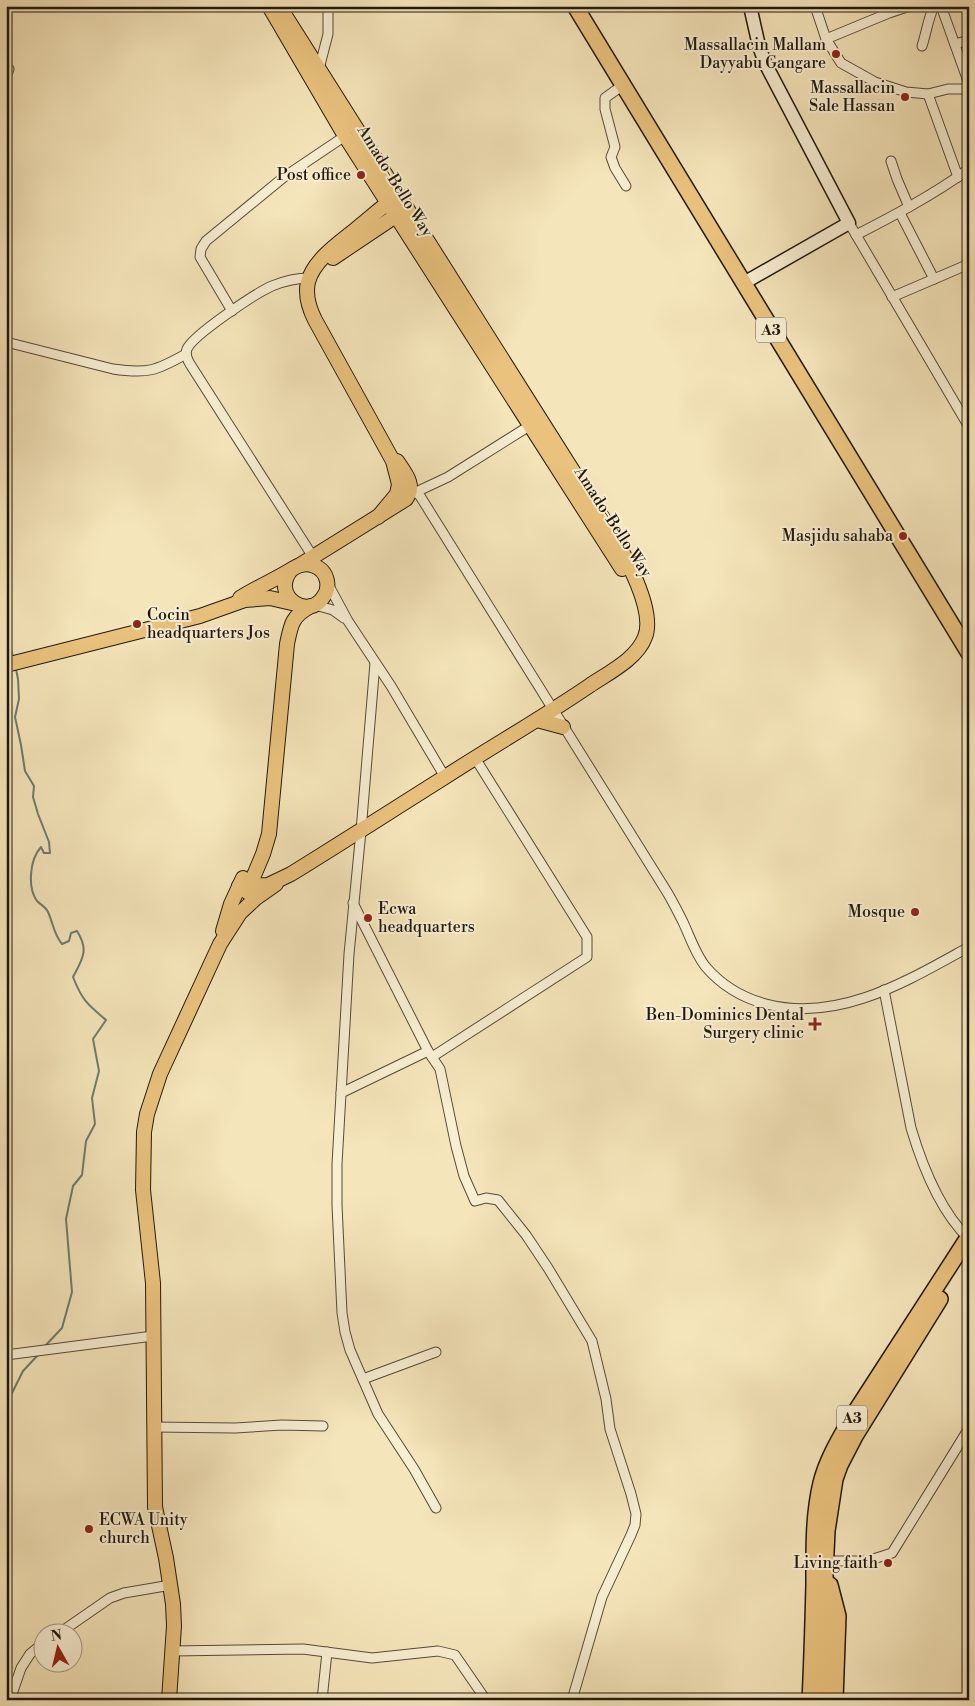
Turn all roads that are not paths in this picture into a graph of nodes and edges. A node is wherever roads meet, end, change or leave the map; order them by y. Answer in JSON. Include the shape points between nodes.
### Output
{"nodes":[{"id":1,"x":270,"y":6,"type":"edge"},
{"id":2,"x":279,"y":6,"type":"edge"},
{"id":3,"x":328,"y":6,"type":"edge"},
{"id":4,"x":575,"y":6,"type":"edge"},
{"id":5,"x":584,"y":6,"type":"edge"},
{"id":6,"x":750,"y":6,"type":"edge"},
{"id":7,"x":815,"y":6,"type":"edge"},
{"id":8,"x":910,"y":6,"type":"edge"},
{"id":9,"x":934,"y":6,"type":"edge"},
{"id":10,"x":941,"y":6,"type":"edge"},
{"id":11,"x":826,"y":39,"type":"junction"},
{"id":12,"x":969,"y":40,"type":"edge"},
{"id":13,"x":955,"y":44,"type":"junction"},
{"id":14,"x":922,"y":46,"type":"dead end"},
{"id":15,"x":319,"y":69,"type":"junction"},
{"id":16,"x":623,"y":84,"type":"junction"},
{"id":17,"x":969,"y":84,"type":"edge"},
{"id":18,"x":969,"y":89,"type":"edge"},
{"id":19,"x":928,"y":94,"type":"junction"},
{"id":20,"x":345,"y":136,"type":"junction"},
{"id":21,"x":891,"y":161,"type":"dead end"},
{"id":22,"x":969,"y":169,"type":"edge"},
{"id":23,"x":368,"y":172,"type":"junction"},
{"id":24,"x":958,"y":177,"type":"junction"},
{"id":25,"x":626,"y":186,"type":"dead end"},
{"id":26,"x":397,"y":206,"type":"junction"},
{"id":27,"x":909,"y":207,"type":"junction"},
{"id":28,"x":900,"y":213,"type":"junction"},
{"id":29,"x":849,"y":223,"type":"junction"},
{"id":30,"x":370,"y":225,"type":"junction"},
{"id":31,"x":856,"y":235,"type":"junction"},
{"id":32,"x":412,"y":240,"type":"junction"},
{"id":33,"x":969,"y":264,"type":"edge"},
{"id":34,"x":312,"y":274,"type":"junction"},
{"id":35,"x":934,"y":279,"type":"junction"},
{"id":36,"x":749,"y":280,"type":"junction"},
{"id":37,"x":892,"y":297,"type":"junction"},
{"id":38,"x":232,"y":311,"type":"junction"},
{"id":39,"x":6,"y":342,"type":"edge"},
{"id":40,"x":186,"y":354,"type":"junction"},
{"id":41,"x":965,"y":412,"type":"edge"},
{"id":42,"x":535,"y":423,"type":"junction"},
{"id":43,"x":969,"y":427,"type":"edge"},
{"id":44,"x":408,"y":491,"type":"junction"},
{"id":45,"x":338,"y":542,"type":"junction"},
{"id":46,"x":313,"y":557,"type":"junction"},
{"id":47,"x":295,"y":568,"type":"junction"},
{"id":48,"x":325,"y":577,"type":"junction"},
{"id":49,"x":289,"y":598,"type":"junction"},
{"id":50,"x":229,"y":605,"type":"junction"},
{"id":51,"x":313,"y":606,"type":"junction"},
{"id":52,"x":348,"y":621,"type":"junction"},
{"id":53,"x":969,"y":638,"type":"edge"},
{"id":54,"x":287,"y":644,"type":"junction"},
{"id":55,"x":969,"y":653,"type":"edge"},
{"id":56,"x":375,"y":663,"type":"junction"},
{"id":57,"x":6,"y":665,"type":"edge"},
{"id":58,"x":553,"y":711,"type":"junction"},
{"id":59,"x":538,"y":720,"type":"junction"},
{"id":60,"x":563,"y":727,"type":"junction"},
{"id":61,"x":475,"y":758,"type":"junction"},
{"id":62,"x":445,"y":777,"type":"junction"},
{"id":63,"x":361,"y":831,"type":"junction"},
{"id":64,"x":291,"y":874,"type":"junction"},
{"id":65,"x":245,"y":886,"type":"junction"},
{"id":66,"x":353,"y":903,"type":"junction"},
{"id":67,"x":229,"y":929,"type":"junction"},
{"id":68,"x":220,"y":944,"type":"junction"},
{"id":69,"x":969,"y":947,"type":"edge"},
{"id":70,"x":884,"y":990,"type":"junction"},
{"id":71,"x":430,"y":1054,"type":"junction"},
{"id":72,"x":341,"y":1093,"type":"junction"},
{"id":73,"x":968,"y":1241,"type":"edge"},
{"id":74,"x":153,"y":1336,"type":"junction"},
{"id":75,"x":436,"y":1352,"type":"dead end"},
{"id":76,"x":6,"y":1355,"type":"edge"},
{"id":77,"x":363,"y":1379,"type":"junction"},
{"id":78,"x":323,"y":1426,"type":"dead end"},
{"id":79,"x":154,"y":1427,"type":"junction"},
{"id":80,"x":969,"y":1428,"type":"edge"},
{"id":81,"x":436,"y":1508,"type":"dead end"},
{"id":82,"x":825,"y":1567,"type":"junction"},
{"id":83,"x":171,"y":1585,"type":"junction"},
{"id":84,"x":814,"y":1599,"type":"junction"},
{"id":85,"x":72,"y":1624,"type":"edge"},
{"id":86,"x":820,"y":1628,"type":"junction"},
{"id":87,"x":172,"y":1651,"type":"junction"},
{"id":88,"x":32,"y":1652,"type":"edge"},
{"id":89,"x":327,"y":1652,"type":"junction"},
{"id":90,"x":10,"y":1700,"type":"edge"},
{"id":91,"x":169,"y":1700,"type":"edge"},
{"id":92,"x":322,"y":1700,"type":"edge"},
{"id":93,"x":486,"y":1700,"type":"edge"},
{"id":94,"x":572,"y":1700,"type":"edge"},
{"id":95,"x":802,"y":1700,"type":"edge"},
{"id":96,"x":810,"y":1700,"type":"edge"},
{"id":97,"x":822,"y":1700,"type":"edge"},
{"id":98,"x":835,"y":1700,"type":"edge"}],
"edges":[{"from":1,"to":20,"type":"main road","name":"Amado-Bello Way"},
{"from":2,"to":15,"type":"main road","name":"Amado-Bello Way"},
{"from":3,"to":15,"type":"street","via":[[328,34]]},
{"from":4,"to":16,"type":"highway","number":"A3"},
{"from":5,"to":36,"type":"highway","number":"A3"},
{"from":6,"to":29,"type":"street","via":[[765,64]]},
{"from":7,"to":11,"type":"street"},
{"from":8,"to":11,"type":"street"},
{"from":9,"to":14,"type":"street"},
{"from":10,"to":13,"type":"street"},
{"from":11,"to":19,"type":"street","via":[[841,63],[875,82],[906,92]]},
{"from":12,"to":13,"type":"street"},
{"from":13,"to":17,"type":"street"},
{"from":15,"to":26,"type":"main road","name":"Amado-Bello Way"},
{"from":16,"to":25,"type":"street","via":[[605,98],[605,109],[615,147],[612,163]]},
{"from":16,"to":55,"type":"highway","number":"A3"},
{"from":18,"to":19,"type":"street","via":[[948,89]]},
{"from":19,"to":24,"type":"street"},
{"from":20,"to":23,"type":"main road","name":"Amado-Bello Way"},
{"from":20,"to":38,"type":"street","via":[[284,177],[206,241],[200,257]]},
{"from":21,"to":27,"type":"street"},
{"from":22,"to":24,"type":"street"},
{"from":23,"to":26,"type":"main road","name":"Amado-Bello Way"},
{"from":23,"to":30,"type":"main road","via":[[376,200]]},
{"from":24,"to":27,"type":"street"},
{"from":26,"to":30,"type":"main road"},
{"from":26,"to":32,"type":"main road","name":"Amado-Bello Way"},
{"from":26,"to":42,"type":"main road","name":"Amado-Bello Way"},
{"from":27,"to":28,"type":"street"},
{"from":28,"to":31,"type":"street"},
{"from":28,"to":35,"type":"street"},
{"from":29,"to":31,"type":"street"},
{"from":29,"to":36,"type":"street"},
{"from":30,"to":32,"type":"main road","via":[[390,228]]},
{"from":30,"to":34,"type":"main road"},
{"from":31,"to":37,"type":"street"},
{"from":32,"to":42,"type":"main road","name":"Amado-Bello Way"},
{"from":33,"to":35,"type":"street"},
{"from":34,"to":38,"type":"street","via":[[259,292]]},
{"from":34,"to":44,"type":"main road","via":[[307,295],[311,312],[386,446],[407,476]]},
{"from":35,"to":37,"type":"street"},
{"from":36,"to":53,"type":"highway","number":"A3"},
{"from":37,"to":41,"type":"street"},
{"from":38,"to":40,"type":"street","via":[[196,338]]},
{"from":39,"to":40,"type":"street","via":[[130,372],[152,370]]},
{"from":40,"to":46,"type":"street"},
{"from":41,"to":43,"type":"street"},
{"from":42,"to":44,"type":"street","via":[[448,477]]},
{"from":42,"to":58,"type":"main road","name":"Amado-Bello Way","via":[[619,545],[641,596],[648,622],[646,636],[636,651]]},
{"from":44,"to":45,"type":"main road","via":[[409,495],[402,503]]},
{"from":44,"to":58,"type":"street","via":[[420,496]]},
{"from":45,"to":46,"type":"main road"},
{"from":45,"to":48,"type":"main road","via":[[328,557]]},
{"from":46,"to":47,"type":"main road"},
{"from":46,"to":48,"type":"street"},
{"from":47,"to":48,"type":"main road","via":[[310,564]]},
{"from":47,"to":49,"type":"main road","via":[[285,579]]},
{"from":47,"to":50,"type":"main road"},
{"from":48,"to":51,"type":"main road","via":[[327,592]]},
{"from":48,"to":52,"type":"street"},
{"from":49,"to":50,"type":"main road","via":[[258,598]]},
{"from":49,"to":51,"type":"main road","via":[[302,606]]},
{"from":49,"to":54,"type":"main road"},
{"from":50,"to":57,"type":"main road","via":[[200,616]]},
{"from":51,"to":52,"type":"street","via":[[333,610]]},
{"from":51,"to":54,"type":"main road","via":[[293,620]]},
{"from":52,"to":56,"type":"street"},
{"from":54,"to":65,"type":"main road","via":[[267,844]]},
{"from":56,"to":62,"type":"street"},
{"from":56,"to":63,"type":"street"},
{"from":58,"to":59,"type":"main road","name":"Amado-Bello Way"},
{"from":58,"to":60,"type":"street"},
{"from":59,"to":60,"type":"main road"},
{"from":59,"to":61,"type":"main road","name":"Amado-Bello Way"},
{"from":60,"to":70,"type":"street","via":[[667,892],[701,961],[719,979],[748,998],[794,1009],[836,1006]]},
{"from":61,"to":62,"type":"main road","name":"Amado-Bello Way"},
{"from":61,"to":71,"type":"street","via":[[587,937],[587,957]]},
{"from":62,"to":63,"type":"main road","name":"Amado-Bello Way"},
{"from":63,"to":64,"type":"main road","name":"Amado-Bello Way"},
{"from":63,"to":66,"type":"street"},
{"from":64,"to":65,"type":"main road","via":[[268,885]]},
{"from":64,"to":67,"type":"main road","via":[[256,898]]},
{"from":65,"to":67,"type":"main road"},
{"from":65,"to":68,"type":"main road","via":[[225,922]]},
{"from":66,"to":71,"type":"street"},
{"from":66,"to":72,"type":"street"},
{"from":67,"to":68,"type":"main road"},
{"from":68,"to":74,"type":"main road","via":[[160,1074],[147,1114],[142,1173],[153,1283]]},
{"from":69,"to":70,"type":"street"},
{"from":70,"to":73,"type":"street","via":[[917,1148],[944,1205]]},
{"from":71,"to":72,"type":"street"},
{"from":71,"to":94,"type":"street","via":[[440,1070],[464,1176],[475,1201],[486,1198],[498,1200],[526,1235],[592,1340],[610,1429],[636,1514],[633,1530],[602,1597]]},
{"from":72,"to":77,"type":"street","via":[[337,1197],[342,1312],[350,1350]]},
{"from":73,"to":82,"type":"highway","number":"A3","via":[[840,1465],[829,1512]]},
{"from":73,"to":84,"type":"highway","number":"A3","via":[[852,1417],[826,1468],[818,1502]]},
{"from":74,"to":76,"type":"street"},
{"from":74,"to":79,"type":"main road"},
{"from":75,"to":77,"type":"street"},
{"from":77,"to":81,"type":"street","via":[[378,1414]]},
{"from":78,"to":79,"type":"street"},
{"from":79,"to":83,"type":"main road","via":[[155,1507]]},
{"from":80,"to":82,"type":"street","via":[[892,1553],[867,1561]]},
{"from":82,"to":86,"type":"highway","number":"A3"},
{"from":82,"to":98,"type":"highway","via":[[838,1616]]},
{"from":83,"to":85,"type":"street","via":[[124,1592]]},
{"from":83,"to":87,"type":"main road"},
{"from":84,"to":86,"type":"highway","number":"A3"},
{"from":84,"to":95,"type":"highway","via":[[808,1611],[805,1633]]},
{"from":86,"to":96,"type":"highway","number":"A3"},
{"from":86,"to":97,"type":"highway","number":"A3"},
{"from":87,"to":89,"type":"street","via":[[303,1649]]},
{"from":87,"to":91,"type":"main road"},
{"from":88,"to":90,"type":"street","via":[[21,1668]]},
{"from":89,"to":92,"type":"street"},
{"from":89,"to":93,"type":"street","via":[[372,1658],[438,1651],[455,1655]]}]}
